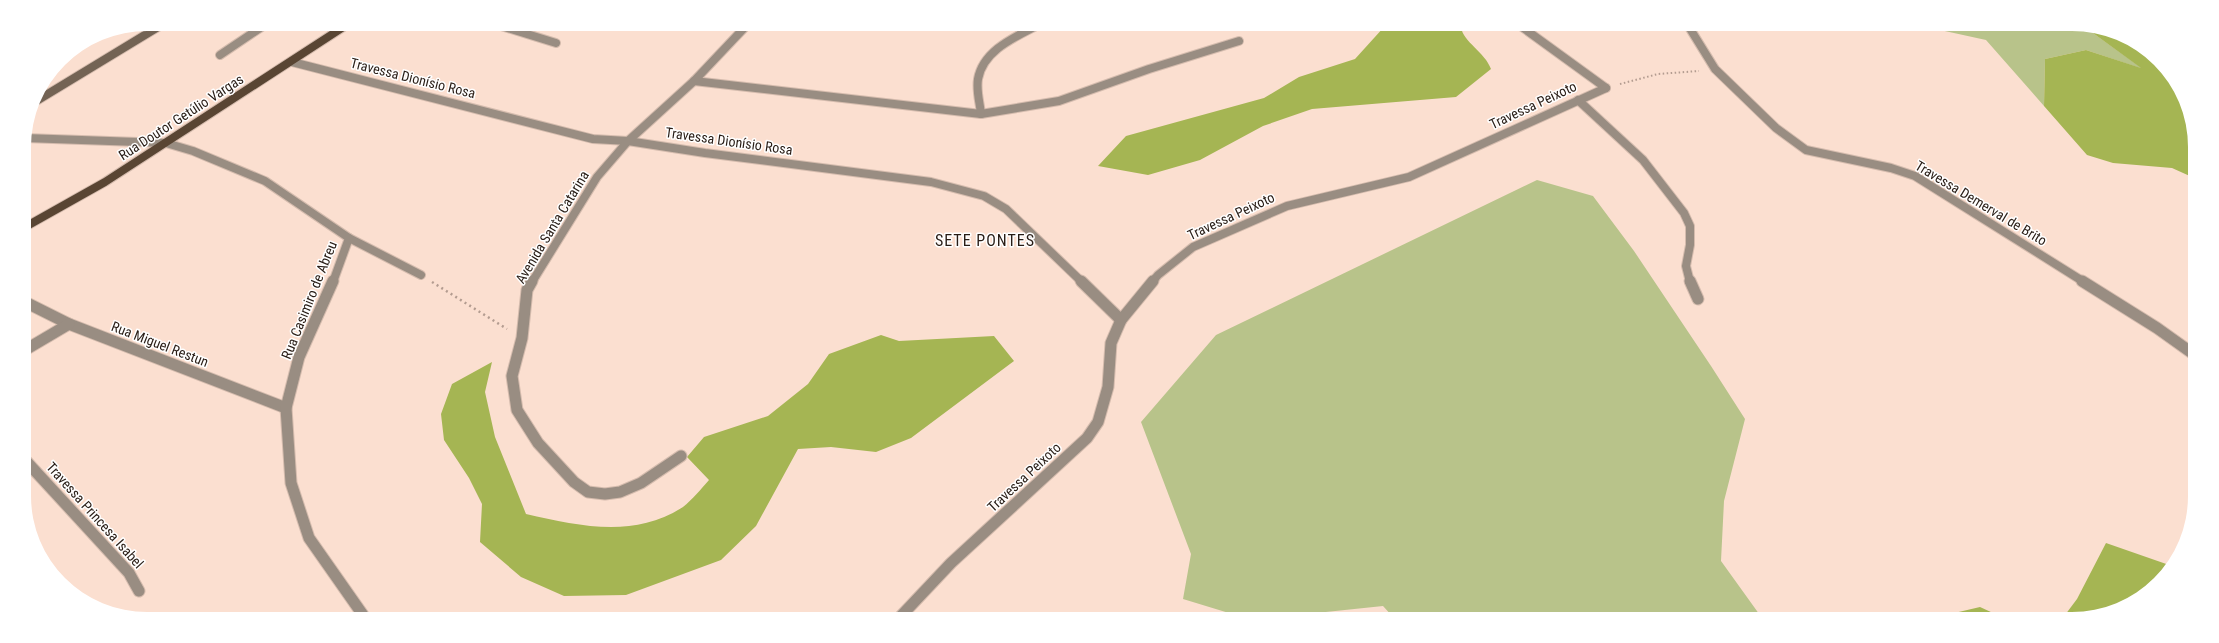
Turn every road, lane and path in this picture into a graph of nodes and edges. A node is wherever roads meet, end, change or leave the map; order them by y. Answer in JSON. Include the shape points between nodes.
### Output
{"nodes":[{"id":1,"x":151,"y":31,"type":"edge"},
{"id":2,"x":256,"y":31,"type":"edge"},
{"id":3,"x":338,"y":31,"type":"edge"},
{"id":4,"x":517,"y":31,"type":"edge"},
{"id":5,"x":741,"y":31,"type":"edge"},
{"id":6,"x":1027,"y":31,"type":"edge"},
{"id":7,"x":1528,"y":31,"type":"edge"},
{"id":8,"x":1691,"y":31,"type":"edge"},
{"id":9,"x":1239,"y":41,"type":"dead end"},
{"id":10,"x":556,"y":43,"type":"dead end"},
{"id":11,"x":220,"y":55,"type":"dead end"},
{"id":12,"x":292,"y":62,"type":"junction"},
{"id":13,"x":1715,"y":69,"type":"junction"},
{"id":14,"x":694,"y":81,"type":"junction"},
{"id":15,"x":1606,"y":88,"type":"junction"},
{"id":16,"x":42,"y":97,"type":"edge"},
{"id":17,"x":1578,"y":100,"type":"junction"},
{"id":18,"x":981,"y":114,"type":"junction"},
{"id":19,"x":31,"y":138,"type":"edge"},
{"id":20,"x":628,"y":141,"type":"junction"},
{"id":21,"x":166,"y":143,"type":"junction"},
{"id":22,"x":31,"y":224,"type":"edge"},
{"id":23,"x":349,"y":238,"type":"junction"},
{"id":24,"x":421,"y":275,"type":"joint"},
{"id":25,"x":1698,"y":300,"type":"dead end"},
{"id":26,"x":31,"y":305,"type":"edge"},
{"id":27,"x":1121,"y":320,"type":"junction"},
{"id":28,"x":69,"y":324,"type":"junction"},
{"id":29,"x":522,"y":338,"type":"junction"},
{"id":30,"x":31,"y":346,"type":"edge"},
{"id":31,"x":2188,"y":350,"type":"edge"},
{"id":32,"x":286,"y":408,"type":"junction"},
{"id":33,"x":681,"y":456,"type":"dead end"},
{"id":34,"x":31,"y":465,"type":"edge"},
{"id":35,"x":139,"y":591,"type":"dead end"},
{"id":36,"x":361,"y":612,"type":"edge"},
{"id":37,"x":905,"y":612,"type":"edge"}],
"edges":[{"from":1,"to":16,"type":"main road"},
{"from":2,"to":11,"type":"street"},
{"from":3,"to":12,"type":"main road","name":"Rua Doutor Getúlio Vargas"},
{"from":4,"to":10,"type":"street"},
{"from":5,"to":14,"type":"street","name":"Avenida Santa Catarina"},
{"from":6,"to":18,"type":"street","via":[[1003,44],[980,66],[978,81]]},
{"from":7,"to":15,"type":"street"},
{"from":8,"to":13,"type":"street","name":"Travessa Demerval de Brito"},
{"from":9,"to":18,"type":"street","via":[[1149,69],[1074,97]]},
{"from":12,"to":20,"type":"street","name":"Travessa Dionísio Rosa","via":[[593,139]]},
{"from":12,"to":21,"type":"main road","name":"Rua Doutor Getúlio Vargas"},
{"from":13,"to":15,"type":"path","via":[[1658,74]]},
{"from":13,"to":31,"type":"street","name":"Travessa Demerval de Brito","via":[[1776,128],[1806,150],[1891,168],[1914,176],[2157,328]]},
{"from":14,"to":18,"type":"street"},
{"from":14,"to":20,"type":"street","name":"Avenida Santa Catarina"},
{"from":15,"to":17,"type":"street","name":"Travessa Peixoto"},
{"from":17,"to":25,"type":"street","via":[[1643,160],[1684,213],[1690,226],[1686,266]]},
{"from":17,"to":27,"type":"street","name":"Travessa Peixoto","via":[[1409,177],[1287,206],[1193,247],[1158,275]]},
{"from":19,"to":21,"type":"street","name":"Rua Casimiro de Abreu"},
{"from":20,"to":27,"type":"street","name":"Travessa Dionísio Rosa","via":[[931,182],[984,196],[1006,209]]},
{"from":20,"to":29,"type":"street","name":"Avenida Santa Catarina","via":[[597,177],[527,290]]},
{"from":21,"to":22,"type":"main road","name":"Rua Doutor Getúlio Vargas","via":[[105,182]]},
{"from":21,"to":23,"type":"street","name":"Rua Casimiro de Abreu","via":[[193,151],[265,181]]},
{"from":23,"to":24,"type":"street","name":"Rua Casimiro de Abreu"},
{"from":23,"to":32,"type":"street","name":"Rua Casimiro de Abreu","via":[[332,285],[299,357]]},
{"from":24,"to":29,"type":"path"},
{"from":26,"to":28,"type":"street","name":"Rua Miguel Restun"},
{"from":27,"to":37,"type":"street","name":"Travessa Peixoto","via":[[1111,343],[1108,387],[1098,422],[1087,438],[951,563]]},
{"from":28,"to":30,"type":"street"},
{"from":28,"to":32,"type":"street","name":"Rua Miguel Restun"},
{"from":29,"to":33,"type":"street","name":"Avenida Santa Catarina","via":[[512,376],[517,410],[538,442],[574,482],[588,492],[620,492],[641,483]]},
{"from":32,"to":36,"type":"street","name":"Rua Casimiro de Abreu","via":[[291,483],[309,538]]},
{"from":34,"to":35,"type":"street","name":"Travessa Princesa Isabel","via":[[129,573]]}]}
